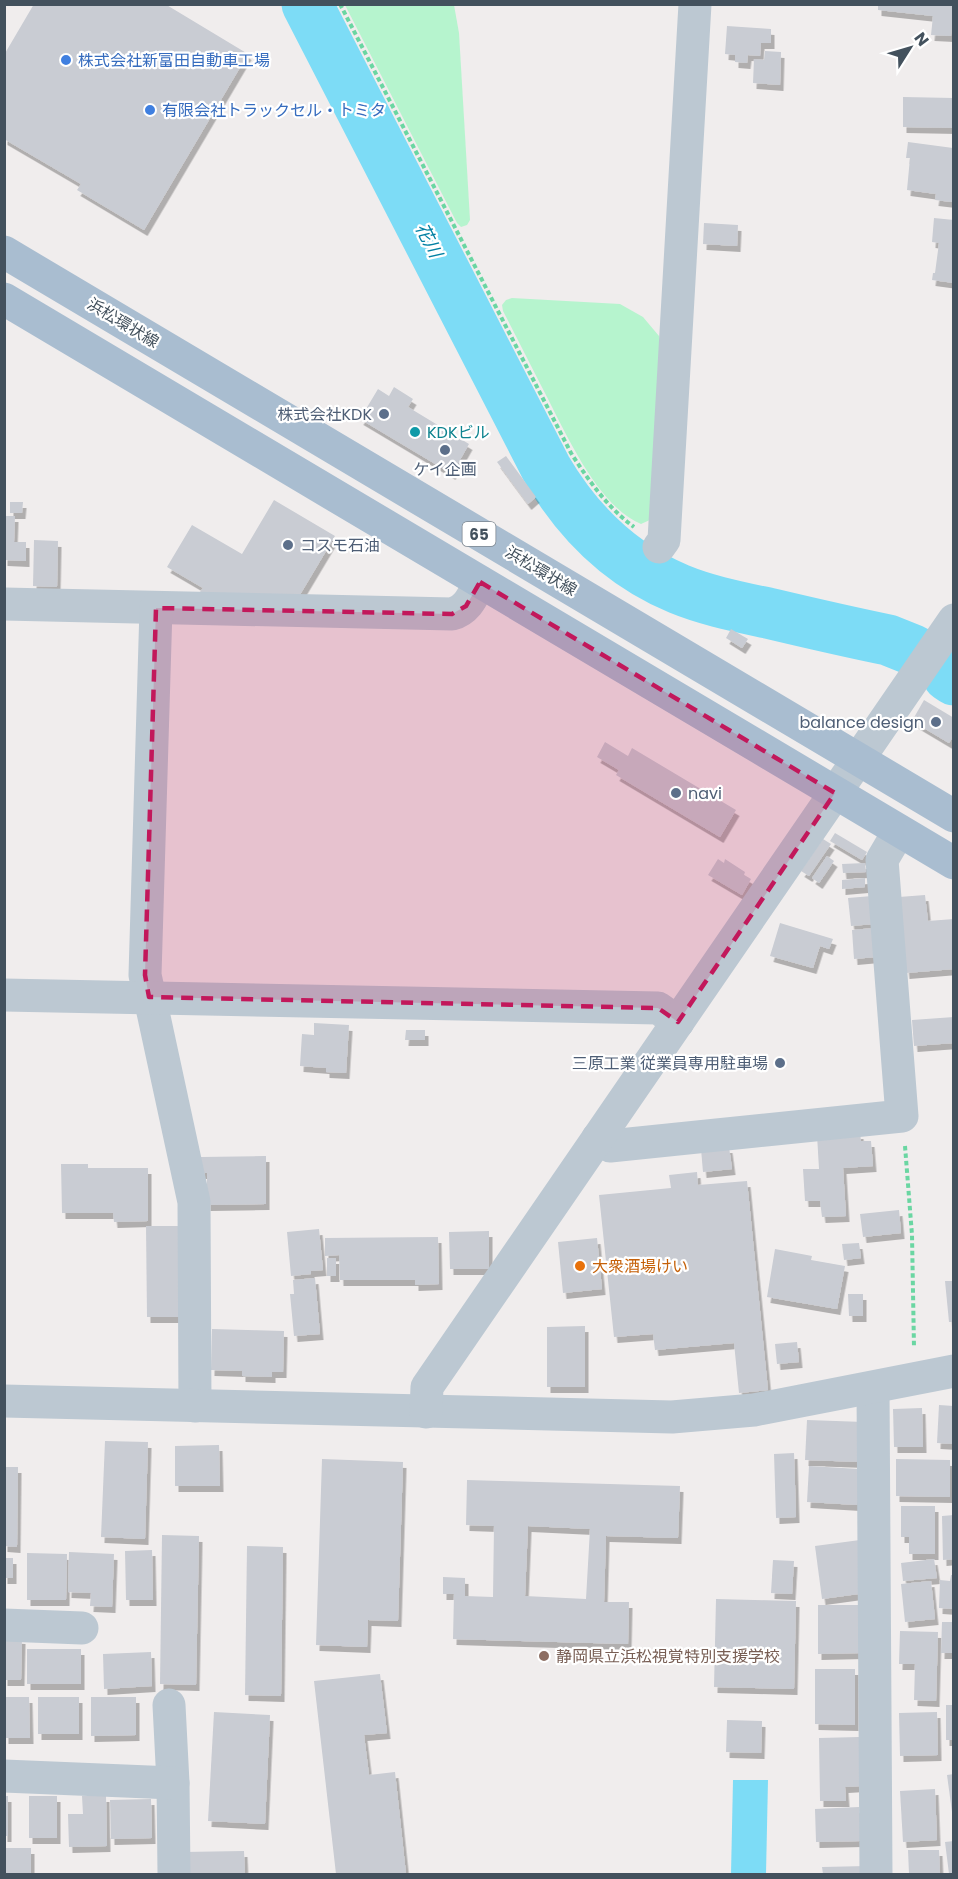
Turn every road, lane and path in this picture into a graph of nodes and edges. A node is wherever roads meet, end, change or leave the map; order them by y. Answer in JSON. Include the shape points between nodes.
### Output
{"nodes":[{"id":1,"x":340,"y":4,"type":"edge"},
{"id":2,"x":695,"y":4,"type":"edge"},
{"id":3,"x":4,"y":252,"type":"edge"},
{"id":4,"x":4,"y":299,"type":"edge"},
{"id":5,"x":659,"y":547,"type":"joint"},
{"id":6,"x":480,"y":582,"type":"junction"},
{"id":7,"x":4,"y":604,"type":"edge"},
{"id":8,"x":156,"y":608,"type":"junction"},
{"id":9,"x":949,"y":635,"type":"edge"},
{"id":10,"x":858,"y":759,"type":"junction"},
{"id":11,"x":835,"y":793,"type":"junction"},
{"id":12,"x":954,"y":816,"type":"edge"},
{"id":13,"x":899,"y":831,"type":"junction"},
{"id":14,"x":954,"y":863,"type":"edge"},
{"id":15,"x":4,"y":995,"type":"edge"},
{"id":16,"x":149,"y":997,"type":"junction"},
{"id":17,"x":678,"y":1022,"type":"junction"},
{"id":18,"x":902,"y":1116,"type":"junction"},
{"id":19,"x":598,"y":1138,"type":"junction"},
{"id":20,"x":914,"y":1354,"type":"dead end"},
{"id":21,"x":954,"y":1371,"type":"edge"},
{"id":22,"x":873,"y":1388,"type":"junction"},
{"id":23,"x":4,"y":1401,"type":"edge"},
{"id":24,"x":195,"y":1406,"type":"junction"},
{"id":25,"x":426,"y":1412,"type":"junction"},
{"id":26,"x":4,"y":1625,"type":"edge"},
{"id":27,"x":82,"y":1628,"type":"dead end"},
{"id":28,"x":169,"y":1705,"type":"dead end"},
{"id":29,"x":4,"y":1776,"type":"edge"},
{"id":30,"x":173,"y":1784,"type":"junction"},
{"id":31,"x":174,"y":1875,"type":"edge"},
{"id":32,"x":876,"y":1875,"type":"edge"}],
"edges":[{"from":1,"to":5,"type":"path","via":[[571,453],[594,488],[622,518]]},
{"from":2,"to":5,"type":"street","via":[[664,540]]},
{"from":3,"to":10,"type":"main road","name":"浜松環状線","number":"65"},
{"from":4,"to":6,"type":"main road","number":"65"},
{"from":6,"to":8,"type":"street","via":[[461,612],[452,614]]},
{"from":6,"to":11,"type":"main road","number":"65"},
{"from":7,"to":8,"type":"street"},
{"from":8,"to":16,"type":"street","via":[[145,975]]},
{"from":9,"to":10,"type":"street"},
{"from":10,"to":11,"type":"street"},
{"from":10,"to":12,"type":"main road","name":"浜松環状線","number":"65"},
{"from":11,"to":13,"type":"main road","number":"65"},
{"from":11,"to":17,"type":"street"},
{"from":13,"to":14,"type":"main road","number":"65"},
{"from":13,"to":18,"type":"street","via":[[882,860]]},
{"from":15,"to":16,"type":"street"},
{"from":16,"to":17,"type":"street","via":[[658,1008]]},
{"from":16,"to":24,"type":"street","via":[[194,1202]]},
{"from":17,"to":19,"type":"street"},
{"from":18,"to":19,"type":"street","via":[[610,1146]]},
{"from":18,"to":20,"type":"path","via":[[912,1235]]},
{"from":19,"to":25,"type":"street","via":[[427,1387]]},
{"from":21,"to":22,"type":"street"},
{"from":22,"to":25,"type":"street","via":[[754,1410],[672,1417]]},
{"from":22,"to":32,"type":"street"},
{"from":23,"to":24,"type":"street"},
{"from":24,"to":25,"type":"street"},
{"from":26,"to":27,"type":"street"},
{"from":28,"to":30,"type":"street"},
{"from":29,"to":30,"type":"street"},
{"from":30,"to":31,"type":"street"}]}
